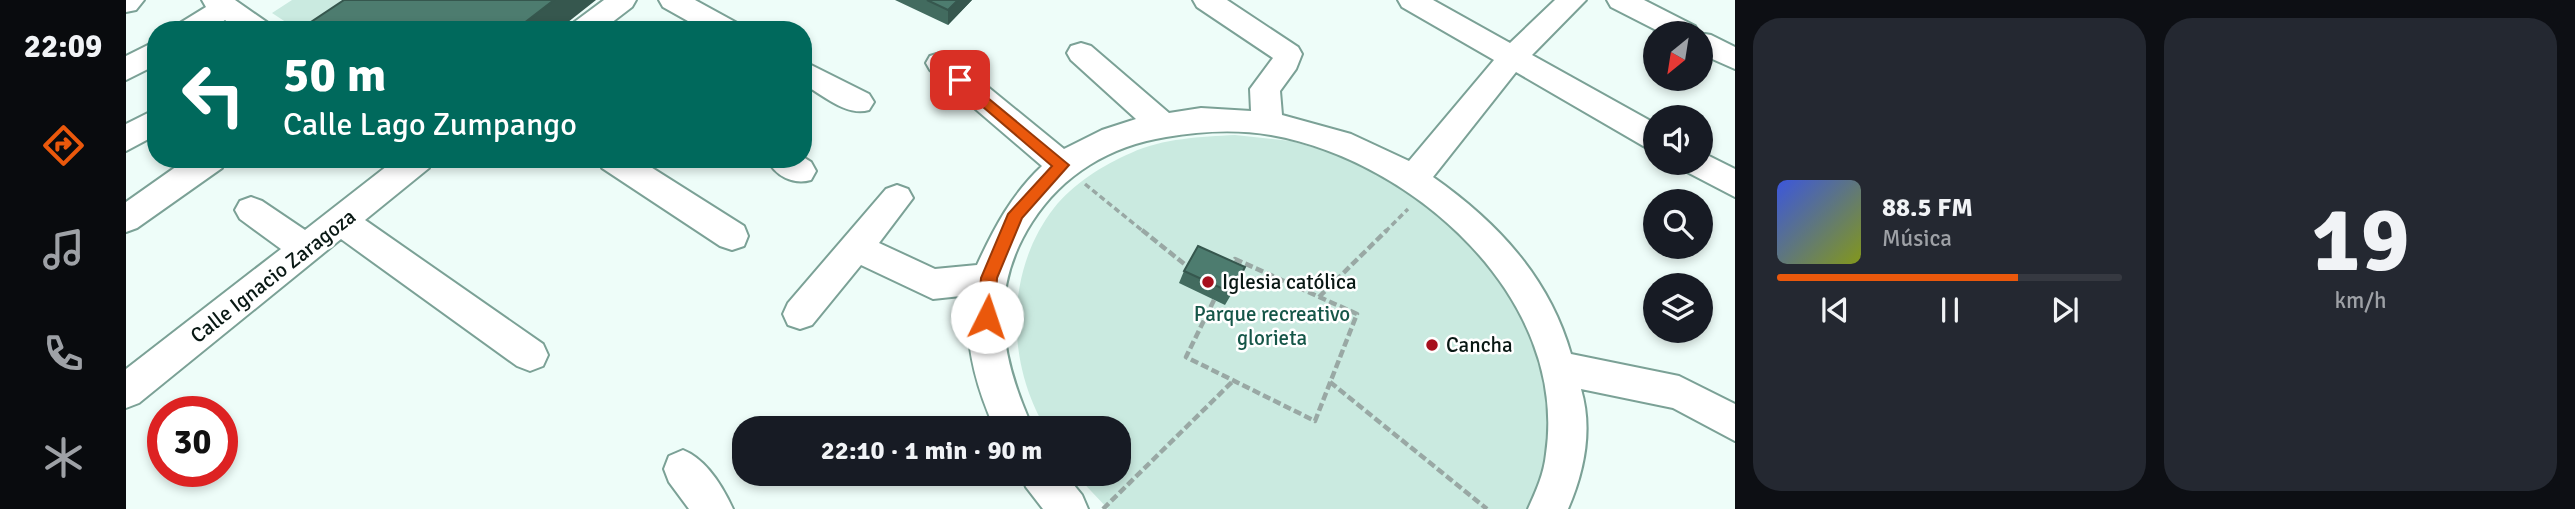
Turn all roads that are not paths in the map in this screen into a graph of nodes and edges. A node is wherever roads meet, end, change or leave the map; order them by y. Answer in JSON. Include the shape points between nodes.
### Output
{"nodes":[{"id":1,"x":622,"y":0,"type":"edge"},
{"id":2,"x":673,"y":0,"type":"edge"},
{"id":3,"x":1207,"y":0,"type":"edge"},
{"id":4,"x":1412,"y":0,"type":"edge"},
{"id":5,"x":1572,"y":0,"type":"edge"},
{"id":6,"x":1621,"y":0,"type":"edge"},
{"id":7,"x":221,"y":4,"type":"edge"},
{"id":8,"x":201,"y":21,"type":"edge"},
{"id":9,"x":245,"y":21,"type":"edge"},
{"id":10,"x":595,"y":21,"type":"edge"},
{"id":11,"x":711,"y":21,"type":"edge"},
{"id":12,"x":1662,"y":21,"type":"edge"},
{"id":13,"x":1713,"y":48,"type":"edge"},
{"id":14,"x":1081,"y":52,"type":"dead end"},
{"id":15,"x":147,"y":57,"type":"edge"},
{"id":16,"x":1512,"y":57,"type":"junction"},
{"id":17,"x":1735,"y":59,"type":"edge"},
{"id":18,"x":940,"y":63,"type":"dead end"},
{"id":19,"x":126,"y":70,"type":"edge"},
{"id":20,"x":812,"y":76,"type":"edge"},
{"id":21,"x":859,"y":102,"type":"dead end"},
{"id":22,"x":1267,"y":122,"type":"junction"},
{"id":23,"x":1160,"y":123,"type":"junction"},
{"id":24,"x":147,"y":126,"type":"edge"},
{"id":25,"x":1643,"y":132,"type":"edge"},
{"id":26,"x":126,"y":139,"type":"edge"},
{"id":27,"x":1062,"y":165,"type":"junction"},
{"id":28,"x":198,"y":168,"type":"edge"},
{"id":29,"x":407,"y":168,"type":"edge"},
{"id":30,"x":627,"y":168,"type":"edge"},
{"id":31,"x":1713,"y":172,"type":"edge"},
{"id":32,"x":1421,"y":183,"type":"junction"},
{"id":33,"x":1735,"y":184,"type":"edge"},
{"id":34,"x":897,"y":198,"type":"dead end"},
{"id":35,"x":251,"y":210,"type":"dead end"},
{"id":36,"x":126,"y":219,"type":"edge"},
{"id":37,"x":343,"y":222,"type":"junction"},
{"id":38,"x":732,"y":236,"type":"dead end"},
{"id":39,"x":856,"y":247,"type":"junction"},
{"id":40,"x":307,"y":249,"type":"junction"},
{"id":41,"x":989,"y":278,"type":"junction"},
{"id":42,"x":800,"y":314,"type":"dead end"},
{"id":43,"x":530,"y":355,"type":"dead end"},
{"id":44,"x":1561,"y":368,"type":"junction"},
{"id":45,"x":126,"y":391,"type":"edge"},
{"id":46,"x":1008,"y":416,"type":"edge"},
{"id":47,"x":1735,"y":423,"type":"edge"},
{"id":48,"x":683,"y":470,"type":"dead end"},
{"id":49,"x":1050,"y":486,"type":"edge"},
{"id":50,"x":713,"y":509,"type":"edge"},
{"id":51,"x":1068,"y":509,"type":"edge"},
{"id":52,"x":1548,"y":509,"type":"edge"}],
"edges":[{"from":1,"to":10,"type":"street"},
{"from":2,"to":11,"type":"street"},
{"from":3,"to":22,"type":"street","via":[[1288,54],[1265,89]]},
{"from":4,"to":16,"type":"street"},
{"from":5,"to":16,"type":"street"},
{"from":6,"to":12,"type":"street"},
{"from":7,"to":8,"type":"street"},
{"from":7,"to":9,"type":"street"},
{"from":13,"to":17,"type":"street"},
{"from":14,"to":23,"type":"street"},
{"from":15,"to":19,"type":"street"},
{"from":16,"to":25,"type":"street"},
{"from":16,"to":32,"type":"street"},
{"from":18,"to":27,"type":"street"},
{"from":20,"to":21,"type":"street"},
{"from":22,"to":23,"type":"street","via":[[1231,118]]},
{"from":22,"to":32,"type":"street","via":[[1342,142]]},
{"from":23,"to":27,"type":"street","via":[[1108,139]]},
{"from":24,"to":26,"type":"street"},
{"from":27,"to":41,"type":"street","via":[[1016,214]]},
{"from":28,"to":36,"type":"street"},
{"from":29,"to":37,"type":"street","name":"Calle Ignacio Zaragoza"},
{"from":30,"to":38,"type":"street"},
{"from":31,"to":33,"type":"street"},
{"from":32,"to":44,"type":"street","via":[[1464,215],[1506,260],[1539,311]]},
{"from":34,"to":39,"type":"street"},
{"from":35,"to":40,"type":"street"},
{"from":37,"to":40,"type":"street","name":"Calle Ignacio Zaragoza"},
{"from":37,"to":43,"type":"street"},
{"from":39,"to":41,"type":"street","via":[[933,284]]},
{"from":39,"to":42,"type":"street"},
{"from":40,"to":45,"type":"street","name":"Calle Ignacio Zaragoza"},
{"from":41,"to":46,"type":"street","via":[[985,336],[998,397]]},
{"from":44,"to":47,"type":"street","via":[[1679,393]]},
{"from":44,"to":52,"type":"street","via":[[1569,428],[1560,486]]},
{"from":48,"to":50,"type":"street"},
{"from":49,"to":51,"type":"street"}]}
